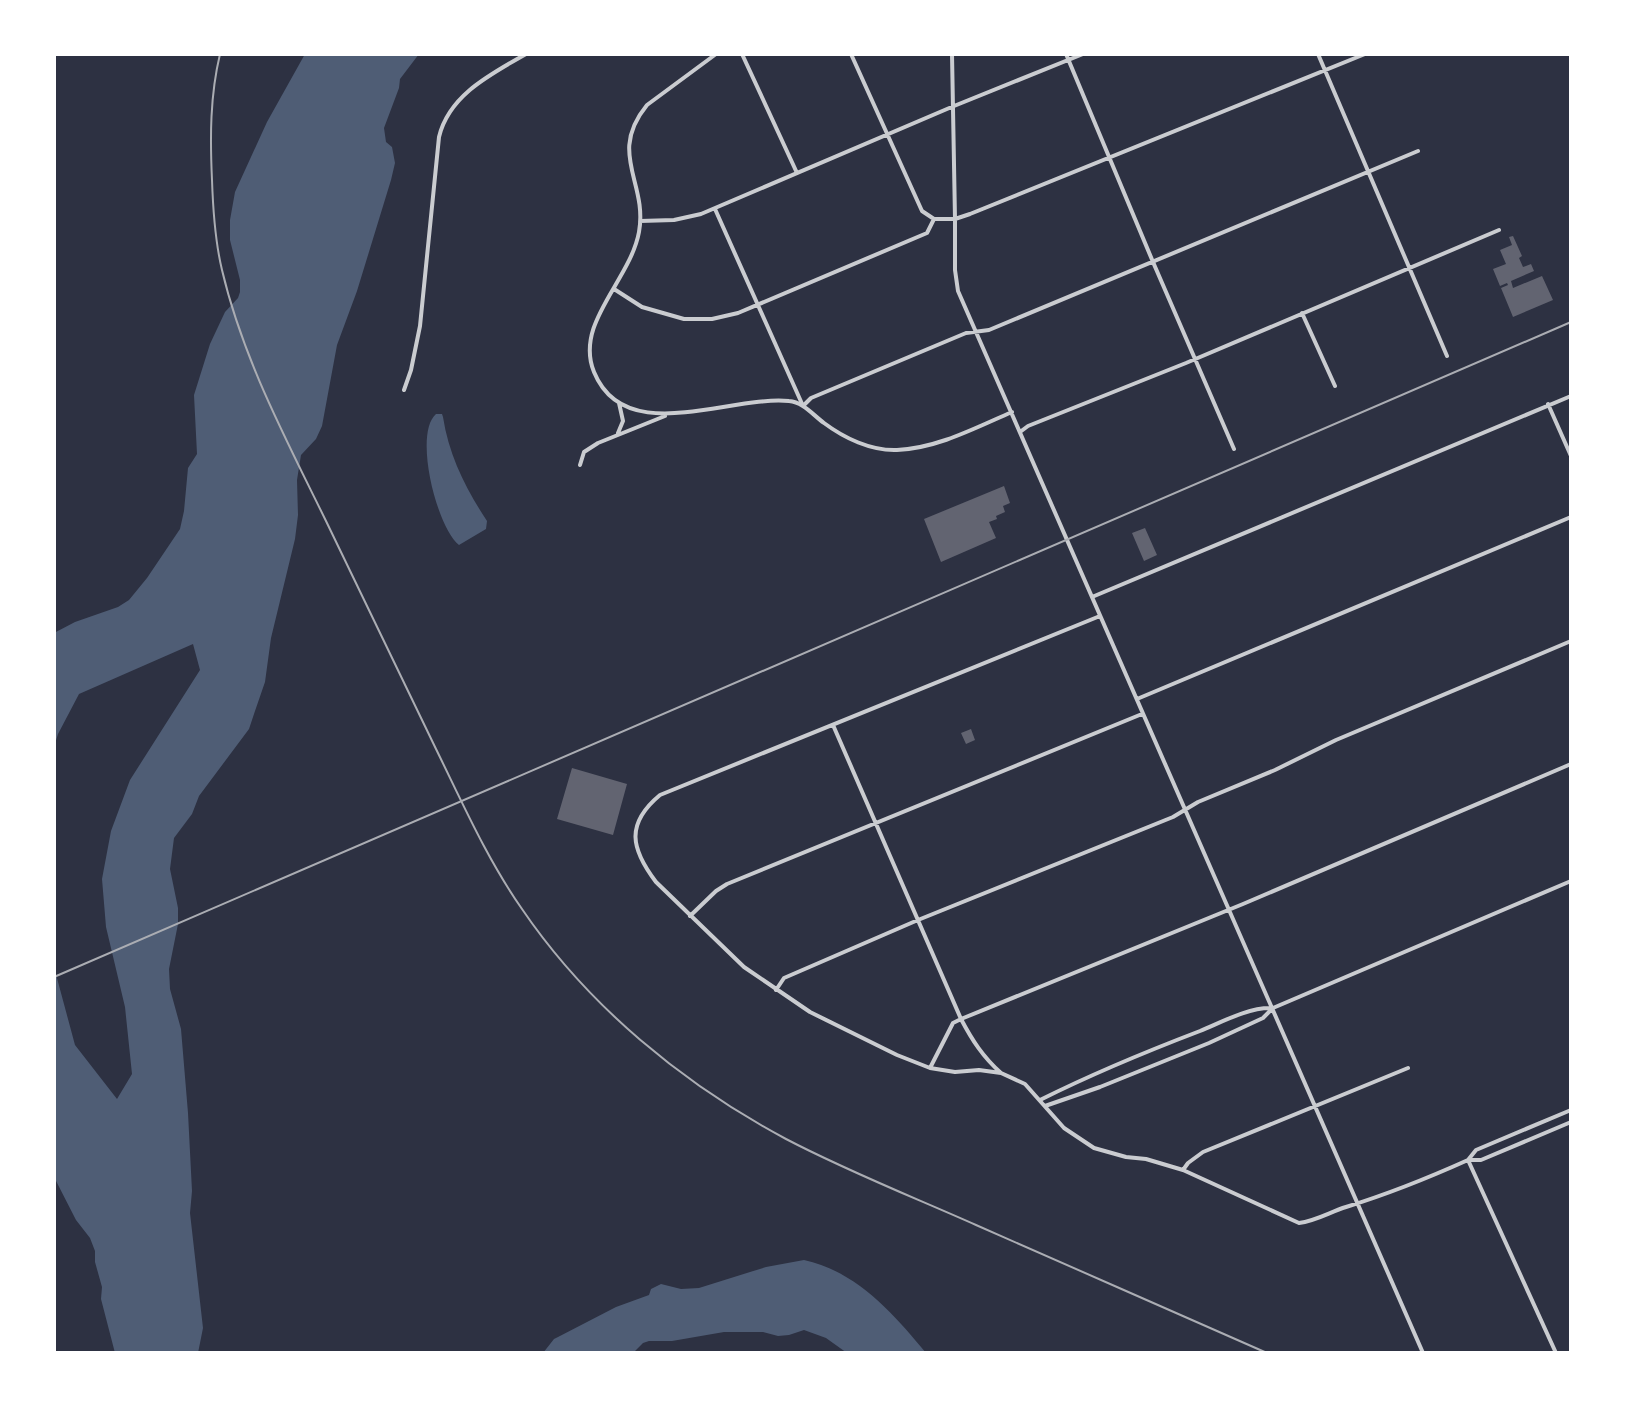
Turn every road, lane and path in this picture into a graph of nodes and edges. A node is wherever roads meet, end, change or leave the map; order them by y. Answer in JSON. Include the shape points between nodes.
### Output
{"nodes":[{"id":1,"x":526,"y":54,"type":"edge"},
{"id":2,"x":716,"y":54,"type":"edge"},
{"id":3,"x":742,"y":54,"type":"edge"},
{"id":4,"x":851,"y":54,"type":"edge"},
{"id":5,"x":952,"y":54,"type":"edge"},
{"id":6,"x":1083,"y":54,"type":"edge"},
{"id":7,"x":1318,"y":54,"type":"edge"},
{"id":8,"x":1365,"y":54,"type":"edge"},
{"id":9,"x":1068,"y":57,"type":"edge"},
{"id":10,"x":1325,"y":71,"type":"junction"},
{"id":11,"x":954,"y":106,"type":"junction"},
{"id":12,"x":887,"y":135,"type":"junction"},
{"id":13,"x":1418,"y":151,"type":"dead end"},
{"id":14,"x":1109,"y":157,"type":"junction"},
{"id":15,"x":1368,"y":172,"type":"junction"},
{"id":16,"x":797,"y":173,"type":"junction"},
{"id":17,"x":715,"y":209,"type":"junction"},
{"id":18,"x":934,"y":219,"type":"junction"},
{"id":19,"x":955,"y":219,"type":"junction"},
{"id":20,"x":640,"y":221,"type":"junction"},
{"id":21,"x":1499,"y":230,"type":"dead end"},
{"id":22,"x":1153,"y":262,"type":"junction"},
{"id":23,"x":1409,"y":268,"type":"junction"},
{"id":24,"x":614,"y":289,"type":"junction"},
{"id":25,"x":759,"y":305,"type":"junction"},
{"id":26,"x":1302,"y":313,"type":"junction"},
{"id":27,"x":976,"y":331,"type":"junction"},
{"id":28,"x":1447,"y":356,"type":"dead end"},
{"id":29,"x":1195,"y":359,"type":"junction"},
{"id":30,"x":1335,"y":386,"type":"dead end"},
{"id":31,"x":404,"y":390,"type":"dead end"},
{"id":32,"x":1571,"y":396,"type":"edge"},
{"id":33,"x":619,"y":403,"type":"junction"},
{"id":34,"x":1548,"y":404,"type":"junction"},
{"id":35,"x":803,"y":406,"type":"junction"},
{"id":36,"x":1012,"y":412,"type":"junction"},
{"id":37,"x":670,"y":413,"type":"junction"},
{"id":38,"x":1020,"y":432,"type":"junction"},
{"id":39,"x":617,"y":435,"type":"junction"},
{"id":40,"x":1234,"y":449,"type":"dead end"},
{"id":41,"x":1571,"y":456,"type":"edge"},
{"id":42,"x":580,"y":465,"type":"dead end"},
{"id":43,"x":1571,"y":517,"type":"edge"},
{"id":44,"x":1092,"y":597,"type":"junction"},
{"id":45,"x":1100,"y":616,"type":"junction"},
{"id":46,"x":1571,"y":641,"type":"edge"},
{"id":47,"x":1137,"y":699,"type":"junction"},
{"id":48,"x":1143,"y":713,"type":"junction"},
{"id":49,"x":833,"y":725,"type":"junction"},
{"id":50,"x":1571,"y":764,"type":"edge"},
{"id":51,"x":1186,"y":810,"type":"junction"},
{"id":52,"x":876,"y":822,"type":"junction"},
{"id":53,"x":1571,"y":881,"type":"edge"},
{"id":54,"x":1230,"y":910,"type":"junction"},
{"id":55,"x":690,"y":916,"type":"junction"},
{"id":56,"x":918,"y":920,"type":"junction"},
{"id":57,"x":776,"y":990,"type":"junction"},
{"id":58,"x":1273,"y":1008,"type":"junction"},
{"id":59,"x":961,"y":1019,"type":"junction"},
{"id":60,"x":930,"y":1068,"type":"junction"},
{"id":61,"x":1408,"y":1068,"type":"dead end"},
{"id":62,"x":1001,"y":1073,"type":"junction"},
{"id":63,"x":1040,"y":1100,"type":"junction"},
{"id":64,"x":1045,"y":1106,"type":"junction"},
{"id":65,"x":1315,"y":1107,"type":"junction"},
{"id":66,"x":1569,"y":1110,"type":"edge"},
{"id":67,"x":1571,"y":1121,"type":"edge"},
{"id":68,"x":1468,"y":1160,"type":"junction"},
{"id":69,"x":1183,"y":1170,"type":"junction"},
{"id":70,"x":1358,"y":1204,"type":"junction"},
{"id":71,"x":1423,"y":1353,"type":"edge"},
{"id":72,"x":1556,"y":1353,"type":"edge"}],
"edges":[{"from":1,"to":31,"type":"street","via":[[478,83],[444,121],[420,326]]},
{"from":2,"to":20,"type":"street","via":[[647,105],[632,127],[628,152]]},
{"from":3,"to":16,"type":"street"},
{"from":4,"to":12,"type":"street"},
{"from":5,"to":11,"type":"street"},
{"from":6,"to":9,"type":"street"},
{"from":7,"to":10,"type":"street"},
{"from":8,"to":10,"type":"street"},
{"from":9,"to":11,"type":"street"},
{"from":9,"to":14,"type":"street"},
{"from":10,"to":14,"type":"street"},
{"from":10,"to":15,"type":"street"},
{"from":11,"to":12,"type":"street"},
{"from":11,"to":19,"type":"street"},
{"from":12,"to":16,"type":"street"},
{"from":12,"to":18,"type":"street","via":[[922,211]]},
{"from":13,"to":15,"type":"street"},
{"from":14,"to":19,"type":"street"},
{"from":14,"to":22,"type":"street"},
{"from":15,"to":22,"type":"street"},
{"from":15,"to":23,"type":"street"},
{"from":16,"to":17,"type":"street"},
{"from":17,"to":20,"type":"street","via":[[688,218]]},
{"from":17,"to":25,"type":"street"},
{"from":18,"to":19,"type":"street"},
{"from":18,"to":25,"type":"street","via":[[927,233]]},
{"from":19,"to":27,"type":"street","via":[[958,291]]},
{"from":20,"to":24,"type":"street","via":[[631,258]]},
{"from":21,"to":23,"type":"street"},
{"from":22,"to":27,"type":"street"},
{"from":22,"to":29,"type":"street"},
{"from":23,"to":26,"type":"street"},
{"from":23,"to":28,"type":"street"},
{"from":24,"to":25,"type":"street","via":[[642,307],[684,319],[712,319]]},
{"from":24,"to":33,"type":"street","via":[[591,332],[590,357],[601,385]]},
{"from":25,"to":35,"type":"street"},
{"from":26,"to":29,"type":"street"},
{"from":26,"to":30,"type":"street"},
{"from":27,"to":35,"type":"street","via":[[811,398]]},
{"from":27,"to":36,"type":"street"},
{"from":29,"to":38,"type":"street"},
{"from":29,"to":40,"type":"street"},
{"from":32,"to":34,"type":"street"},
{"from":33,"to":37,"type":"street","via":[[645,414]]},
{"from":33,"to":39,"type":"street","via":[[623,421]]},
{"from":34,"to":41,"type":"street"},
{"from":34,"to":44,"type":"street"},
{"from":35,"to":36,"type":"street","via":[[860,443],[896,450],[935,443]]},
{"from":35,"to":37,"type":"street","via":[[770,401]]},
{"from":36,"to":38,"type":"street"},
{"from":37,"to":39,"type":"street"},
{"from":38,"to":44,"type":"street"},
{"from":39,"to":42,"type":"street","via":[[584,452]]},
{"from":43,"to":47,"type":"street"},
{"from":44,"to":45,"type":"street"},
{"from":45,"to":47,"type":"street"},
{"from":45,"to":49,"type":"street"},
{"from":46,"to":51,"type":"street"},
{"from":47,"to":48,"type":"street"},
{"from":48,"to":51,"type":"street"},
{"from":48,"to":52,"type":"street"},
{"from":49,"to":52,"type":"street"},
{"from":49,"to":55,"type":"street","via":[[660,795],[647,806],[637,826],[637,852],[656,882]]},
{"from":50,"to":54,"type":"street"},
{"from":51,"to":54,"type":"street"},
{"from":51,"to":56,"type":"street"},
{"from":52,"to":55,"type":"street","via":[[727,884]]},
{"from":52,"to":56,"type":"street"},
{"from":53,"to":58,"type":"street"},
{"from":54,"to":58,"type":"street"},
{"from":54,"to":59,"type":"street"},
{"from":55,"to":57,"type":"street"},
{"from":56,"to":57,"type":"street","via":[[784,978]]},
{"from":56,"to":59,"type":"street"},
{"from":57,"to":60,"type":"street","via":[[851,1033]]},
{"from":58,"to":63,"type":"street","via":[[1259,1008],[1205,1029]]},
{"from":58,"to":64,"type":"street","via":[[1209,1043]]},
{"from":58,"to":65,"type":"street"},
{"from":59,"to":60,"type":"street","via":[[953,1023]]},
{"from":59,"to":62,"type":"street"},
{"from":60,"to":62,"type":"street"},
{"from":61,"to":65,"type":"street"},
{"from":62,"to":63,"type":"street","via":[[1025,1084]]},
{"from":63,"to":64,"type":"street"},
{"from":64,"to":69,"type":"street","via":[[1064,1128],[1094,1148]]},
{"from":65,"to":69,"type":"street","via":[[1203,1152]]},
{"from":65,"to":70,"type":"street"},
{"from":66,"to":67,"type":"street"},
{"from":66,"to":68,"type":"street","via":[[1476,1150]]},
{"from":67,"to":68,"type":"street","via":[[1481,1160]]},
{"from":68,"to":70,"type":"street"},
{"from":68,"to":72,"type":"street"},
{"from":69,"to":70,"type":"street","via":[[1299,1223]]},
{"from":70,"to":71,"type":"street"}]}
